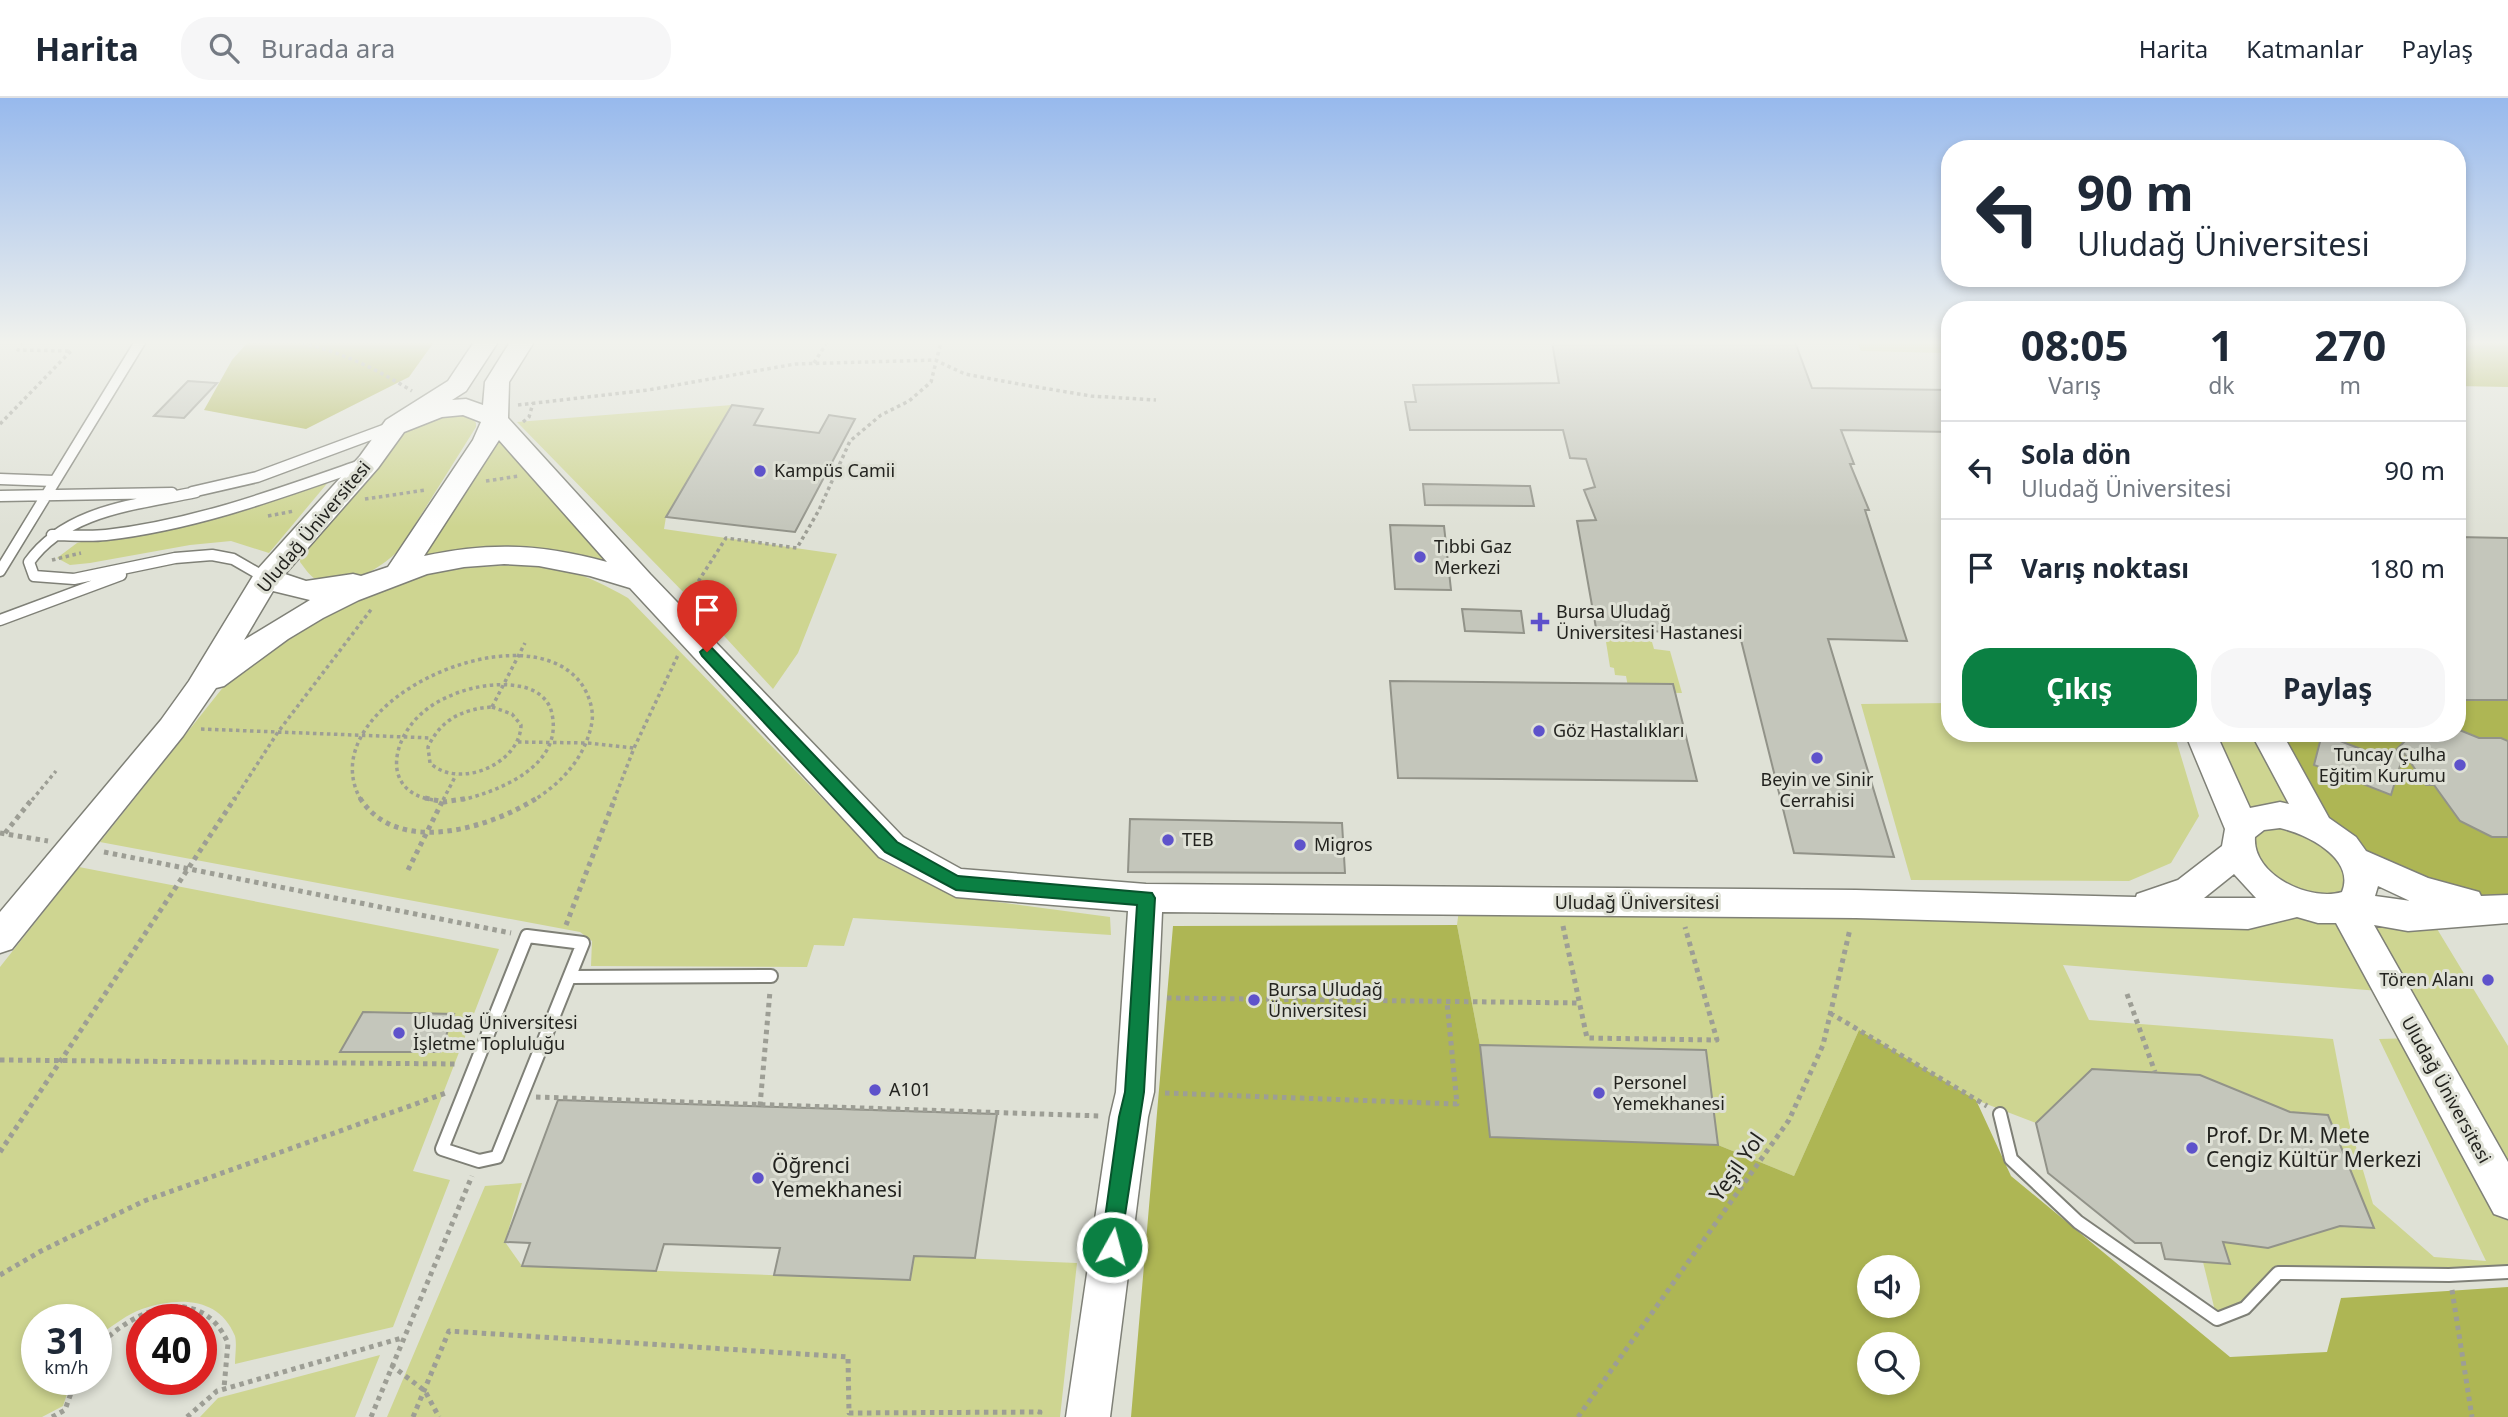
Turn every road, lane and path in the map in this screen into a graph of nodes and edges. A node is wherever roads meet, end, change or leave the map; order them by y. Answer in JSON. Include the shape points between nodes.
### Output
{"nodes":[{"id":1,"x":20,"y":404,"type":"edge"},
{"id":2,"x":102,"y":404,"type":"edge"},
{"id":3,"x":496,"y":404,"type":"edge"},
{"id":4,"x":558,"y":404,"type":"edge"},
{"id":5,"x":904,"y":404,"type":"edge"},
{"id":6,"x":429,"y":405,"type":"edge"},
{"id":7,"x":495,"y":413,"type":"junction"},
{"id":8,"x":0,"y":424,"type":"edge"},
{"id":9,"x":396,"y":426,"type":"junction"},
{"id":10,"x":369,"y":462,"type":"junction"},
{"id":11,"x":543,"y":473,"type":"junction"},
{"id":12,"x":0,"y":478,"type":"edge"},
{"id":13,"x":54,"y":481,"type":"junction"},
{"id":14,"x":457,"y":485,"type":"junction"},
{"id":15,"x":195,"y":492,"type":"junction"},
{"id":16,"x":0,"y":496,"type":"edge"},
{"id":17,"x":44,"y":497,"type":"junction"},
{"id":18,"x":331,"y":505,"type":"junction"},
{"id":19,"x":267,"y":516,"type":"dead end"},
{"id":20,"x":52,"y":535,"type":"junction"},
{"id":21,"x":84,"y":553,"type":"dead end"},
{"id":22,"x":156,"y":562,"type":"junction"},
{"id":23,"x":31,"y":568,"type":"junction"},
{"id":24,"x":0,"y":571,"type":"edge"},
{"id":25,"x":398,"y":573,"type":"junction"},
{"id":26,"x":266,"y":578,"type":"junction"},
{"id":27,"x":640,"y":581,"type":"junction"},
{"id":28,"x":371,"y":582,"type":"junction"},
{"id":29,"x":0,"y":620,"type":"edge"},
{"id":30,"x":682,"y":625,"type":"junction"},
{"id":31,"x":525,"y":643,"type":"dead end"},
{"id":32,"x":518,"y":656,"type":"junction"},
{"id":33,"x":505,"y":684,"type":"junction"},
{"id":34,"x":200,"y":689,"type":"junction"},
{"id":35,"x":492,"y":707,"type":"junction"},
{"id":36,"x":173,"y":727,"type":"junction"},
{"id":37,"x":278,"y":732,"type":"junction"},
{"id":38,"x":362,"y":736,"type":"junction"},
{"id":39,"x":400,"y":738,"type":"junction"},
{"id":40,"x":431,"y":738,"type":"junction"},
{"id":41,"x":518,"y":742,"type":"junction"},
{"id":42,"x":2204,"y":742,"type":"edge"},
{"id":43,"x":2271,"y":742,"type":"edge"},
{"id":44,"x":551,"y":743,"type":"junction"},
{"id":45,"x":589,"y":743,"type":"junction"},
{"id":46,"x":634,"y":748,"type":"junction"},
{"id":47,"x":56,"y":771,"type":"dead end"},
{"id":48,"x":456,"y":775,"type":"junction"},
{"id":49,"x":444,"y":802,"type":"junction"},
{"id":50,"x":2317,"y":827,"type":"junction"},
{"id":51,"x":428,"y":833,"type":"junction"},
{"id":52,"x":2,"y":834,"type":"edge"},
{"id":53,"x":2239,"y":840,"type":"junction"},
{"id":54,"x":74,"y":845,"type":"junction"},
{"id":55,"x":2357,"y":862,"type":"junction"},
{"id":56,"x":189,"y":870,"type":"junction"},
{"id":57,"x":408,"y":870,"type":"dead end"},
{"id":58,"x":1146,"y":898,"type":"junction"},
{"id":59,"x":1558,"y":903,"type":"junction"},
{"id":60,"x":1678,"y":903,"type":"junction"},
{"id":61,"x":2296,"y":903,"type":"junction"},
{"id":62,"x":1856,"y":904,"type":"junction"},
{"id":63,"x":2345,"y":906,"type":"junction"},
{"id":64,"x":2500,"y":909,"type":"edge"},
{"id":65,"x":2127,"y":911,"type":"junction"},
{"id":66,"x":527,"y":936,"type":"junction"},
{"id":67,"x":0,"y":938,"type":"edge"},
{"id":68,"x":560,"y":941,"type":"junction"},
{"id":69,"x":570,"y":976,"type":"junction"},
{"id":70,"x":771,"y":976,"type":"joint"},
{"id":71,"x":2127,"y":994,"type":"dead end"},
{"id":72,"x":1140,"y":998,"type":"junction"},
{"id":73,"x":1447,"y":1002,"type":"junction"},
{"id":74,"x":1580,"y":1003,"type":"junction"},
{"id":75,"x":1830,"y":1013,"type":"junction"},
{"id":76,"x":0,"y":1060,"type":"edge"},
{"id":77,"x":61,"y":1060,"type":"junction"},
{"id":78,"x":476,"y":1065,"type":"junction"},
{"id":79,"x":2155,"y":1072,"type":"dead end"},
{"id":80,"x":467,"y":1086,"type":"junction"},
{"id":81,"x":522,"y":1096,"type":"junction"},
{"id":82,"x":1132,"y":1105,"type":"junction"},
{"id":83,"x":760,"y":1106,"type":"junction"},
{"id":84,"x":2000,"y":1114,"type":"joint"},
{"id":85,"x":0,"y":1152,"type":"edge"},
{"id":86,"x":479,"y":1161,"type":"junction"},
{"id":87,"x":2508,"y":1200,"type":"edge"},
{"id":88,"x":2508,"y":1272,"type":"edge"},
{"id":89,"x":0,"y":1275,"type":"edge"},
{"id":90,"x":2449,"y":1275,"type":"junction"},
{"id":91,"x":112,"y":1333,"type":"edge"},
{"id":92,"x":402,"y":1338,"type":"junction"},
{"id":93,"x":391,"y":1365,"type":"junction"},
{"id":94,"x":224,"y":1388,"type":"junction"},
{"id":95,"x":425,"y":1391,"type":"junction"},
{"id":96,"x":70,"y":1395,"type":"edge"},
{"id":97,"x":52,"y":1417,"type":"edge"},
{"id":98,"x":187,"y":1417,"type":"edge"},
{"id":99,"x":371,"y":1417,"type":"edge"},
{"id":100,"x":413,"y":1417,"type":"edge"},
{"id":101,"x":439,"y":1417,"type":"edge"},
{"id":102,"x":1039,"y":1417,"type":"edge"},
{"id":103,"x":1088,"y":1417,"type":"edge"},
{"id":104,"x":1578,"y":1417,"type":"edge"},
{"id":105,"x":2472,"y":1417,"type":"edge"}],
"edges":[{"from":1,"to":8,"type":"path"},
{"from":2,"to":13,"type":"lane"},
{"from":3,"to":7,"type":"street"},
{"from":4,"to":7,"type":"path"},
{"from":5,"to":30,"type":"path","via":[[881,415],[850,441],[797,548],[726,538]]},
{"from":6,"to":9,"type":"street"},
{"from":7,"to":9,"type":"street","via":[[466,407],[438,409]]},
{"from":7,"to":11,"type":"street"},
{"from":7,"to":14,"type":"street","via":[[486,441]]},
{"from":9,"to":10,"type":"street","name":"Uludağ Üniversitesi"},
{"from":9,"to":15,"type":"lane","name":"Uludağ Üniversitesi","via":[[257,477]]},
{"from":10,"to":18,"type":"street","name":"Uludağ Üniversitesi"},
{"from":10,"to":20,"type":"lane","via":[[272,496],[153,527],[103,536]]},
{"from":11,"to":14,"type":"path"},
{"from":11,"to":27,"type":"street"},
{"from":12,"to":13,"type":"lane"},
{"from":13,"to":17,"type":"lane"},
{"from":14,"to":18,"type":"path"},
{"from":14,"to":25,"type":"street"},
{"from":15,"to":17,"type":"lane","name":"Uludağ Üniversitesi"},
{"from":15,"to":20,"type":"lane","via":[[88,516]]},
{"from":16,"to":17,"type":"lane","name":"Uludağ Üniversitesi"},
{"from":17,"to":24,"type":"lane"},
{"from":18,"to":19,"type":"path"},
{"from":18,"to":26,"type":"street","name":"Uludağ Üniversitesi"},
{"from":20,"to":23,"type":"lane","via":[[39,546],[29,562]]},
{"from":21,"to":23,"type":"path"},
{"from":22,"to":23,"type":"lane","via":[[54,581],[34,576]]},
{"from":22,"to":26,"type":"lane","via":[[226,556]]},
{"from":22,"to":29,"type":"lane"},
{"from":25,"to":27,"type":"street","name":"Uludağ Üniversitesi","via":[[504,554],[565,560]]},
{"from":25,"to":28,"type":"street","name":"Uludağ Üniversitesi"},
{"from":25,"to":37,"type":"path"},
{"from":26,"to":28,"type":"street","via":[[305,591]]},
{"from":26,"to":34,"type":"street","name":"Uludağ Üniversitesi"},
{"from":27,"to":30,"type":"street","name":"Uludağ Üniversitesi"},
{"from":28,"to":34,"type":"street","name":"Uludağ Üniversitesi","via":[[262,640]]},
{"from":30,"to":46,"type":"path"},
{"from":30,"to":58,"type":"street","name":"Uludağ Üniversitesi","via":[[891,847],[956,883]]},
{"from":31,"to":32,"type":"path"},
{"from":32,"to":33,"type":"path"},
{"from":32,"to":38,"type":"path","via":[[473,660],[428,677],[389,703]]},
{"from":32,"to":45,"type":"path","via":[[556,663],[583,682],[595,710]]},
{"from":33,"to":35,"type":"path"},
{"from":33,"to":39,"type":"path","via":[[474,687],[444,698],[418,716]]},
{"from":33,"to":44,"type":"path","via":[[530,689],[548,702],[556,721]]},
{"from":34,"to":36,"type":"street","name":"Uludağ Üniversitesi"},
{"from":35,"to":40,"type":"path","via":[[456,715]]},
{"from":35,"to":41,"type":"path","via":[[518,718],[522,729]]},
{"from":36,"to":37,"type":"path"},
{"from":36,"to":54,"type":"street","name":"Uludağ Üniversitesi"},
{"from":37,"to":38,"type":"path"},
{"from":37,"to":56,"type":"path"},
{"from":38,"to":39,"type":"path"},
{"from":38,"to":51,"type":"path","via":[[351,771],[359,802],[386,824]]},
{"from":39,"to":40,"type":"path"},
{"from":39,"to":49,"type":"path","via":[[393,761],[399,781],[417,795]]},
{"from":40,"to":48,"type":"path","via":[[430,764]]},
{"from":41,"to":44,"type":"path"},
{"from":41,"to":48,"type":"path","via":[[493,766]]},
{"from":42,"to":53,"type":"street","name":"Uludağ Üniversitesi","via":[[2223,781]]},
{"from":43,"to":50,"type":"street","name":"Uludağ Üniversitesi"},
{"from":44,"to":45,"type":"path"},
{"from":44,"to":49,"type":"path","via":[[534,766],[508,785],[477,798]]},
{"from":45,"to":46,"type":"path"},
{"from":45,"to":51,"type":"path","via":[[564,778],[525,807],[477,827]]},
{"from":46,"to":68,"type":"path"},
{"from":47,"to":52,"type":"path"},
{"from":48,"to":49,"type":"path"},
{"from":49,"to":51,"type":"path"},
{"from":50,"to":53,"type":"street","name":"Uludağ Üniversitesi","via":[[2280,815],[2263,816],[2250,820]]},
{"from":50,"to":55,"type":"street","name":"Uludağ Üniversitesi","via":[[2333,836]]},
{"from":51,"to":57,"type":"path"},
{"from":52,"to":54,"type":"path"},
{"from":53,"to":61,"type":"street","name":"Uludağ Üniversitesi","via":[[2246,867],[2259,881]]},
{"from":53,"to":65,"type":"street","name":"Uludağ Üniversitesi","via":[[2189,891]]},
{"from":54,"to":56,"type":"path"},
{"from":54,"to":67,"type":"street","name":"Uludağ Üniversitesi"},
{"from":55,"to":63,"type":"street","via":[[2362,888],[2357,899]]},
{"from":55,"to":64,"type":"street","name":"Uludağ Üniversitesi","via":[[2422,891]]},
{"from":56,"to":66,"type":"path"},
{"from":56,"to":77,"type":"path"},
{"from":58,"to":59,"type":"street","name":"Uludağ Üniversitesi"},
{"from":58,"to":72,"type":"street"},
{"from":59,"to":60,"type":"street","name":"Uludağ Üniversitesi"},
{"from":59,"to":74,"type":"path"},
{"from":60,"to":62,"type":"street","name":"Uludağ Üniversitesi"},
{"from":60,"to":74,"type":"path","via":[[1717,1040],[1587,1038]]},
{"from":61,"to":63,"type":"street","name":"Uludağ Üniversitesi","via":[[2331,909]]},
{"from":61,"to":65,"type":"street","name":"Uludağ Üniversitesi","via":[[2248,914]]},
{"from":62,"to":65,"type":"street","name":"Uludağ Üniversitesi"},
{"from":62,"to":75,"type":"path","name":"Yeşil Yol"},
{"from":63,"to":64,"type":"street","name":"Uludağ Üniversitesi","via":[[2408,916]]},
{"from":63,"to":87,"type":"street","name":"Uludağ Üniversitesi"},
{"from":66,"to":68,"type":"lane"},
{"from":66,"to":78,"type":"lane"},
{"from":68,"to":69,"type":"lane","via":[[583,943]]},
{"from":69,"to":70,"type":"lane"},
{"from":69,"to":81,"type":"lane"},
{"from":70,"to":83,"type":"path"},
{"from":71,"to":79,"type":"path"},
{"from":72,"to":73,"type":"path"},
{"from":72,"to":82,"type":"street"},
{"from":73,"to":74,"type":"path"},
{"from":73,"to":82,"type":"path","via":[[1457,1104]]},
{"from":75,"to":84,"type":"path"},
{"from":75,"to":104,"type":"path","name":"Yeşil Yol","via":[[1823,1045],[1790,1121]]},
{"from":76,"to":77,"type":"path"},
{"from":77,"to":78,"type":"path"},
{"from":77,"to":85,"type":"path"},
{"from":78,"to":80,"type":"lane"},
{"from":80,"to":86,"type":"lane","via":[[442,1149]]},
{"from":80,"to":89,"type":"path","via":[[144,1201]]},
{"from":81,"to":83,"type":"path"},
{"from":81,"to":86,"type":"lane","via":[[498,1157]]},
{"from":82,"to":83,"type":"path"},
{"from":82,"to":103,"type":"street"},
{"from":84,"to":90,"type":"lane","via":[[2011,1158],[2069,1213],[2217,1319],[2245,1308],[2278,1273]]},
{"from":86,"to":92,"type":"path"},
{"from":88,"to":90,"type":"lane"},
{"from":90,"to":105,"type":"path"},
{"from":91,"to":94,"type":"path","via":[[138,1316],[166,1307],[194,1306],[215,1318],[229,1343]]},
{"from":92,"to":93,"type":"path"},
{"from":92,"to":94,"type":"path"},
{"from":93,"to":95,"type":"path"},
{"from":93,"to":99,"type":"path"},
{"from":94,"to":98,"type":"path"},
{"from":95,"to":100,"type":"path"},
{"from":95,"to":101,"type":"path"},
{"from":95,"to":102,"type":"path","via":[[449,1331],[848,1357],[849,1413],[1040,1412]]},
{"from":96,"to":97,"type":"path","via":[[65,1410]]}]}
